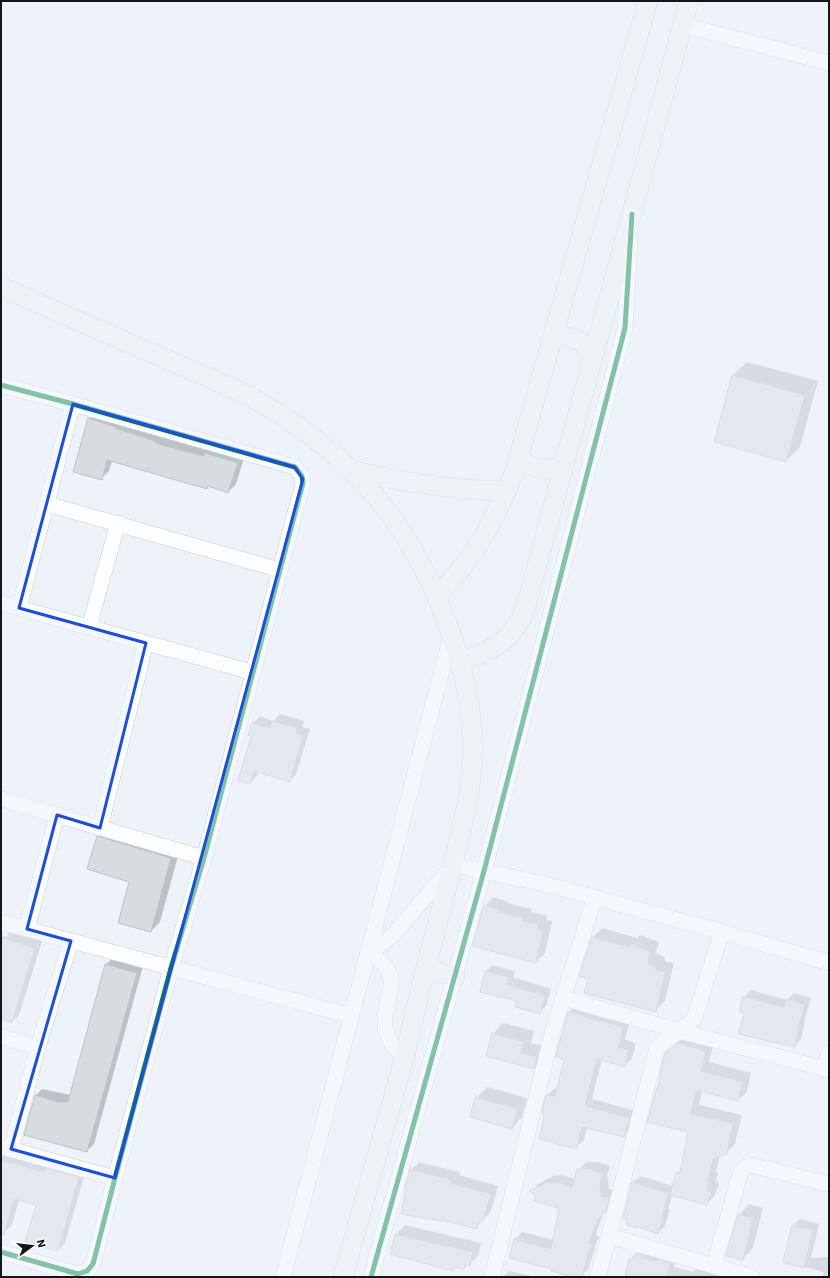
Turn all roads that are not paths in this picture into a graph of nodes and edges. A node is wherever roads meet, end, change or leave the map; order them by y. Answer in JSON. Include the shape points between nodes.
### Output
{"nodes":[{"id":1,"x":648,"y":1,"type":"edge"},
{"id":2,"x":690,"y":1,"type":"edge"},
{"id":3,"x":683,"y":25,"type":"junction"},
{"id":4,"x":829,"y":63,"type":"edge"},
{"id":5,"x":632,"y":214,"type":"junction"},
{"id":6,"x":1,"y":287,"type":"edge"},
{"id":7,"x":553,"y":335,"type":"junction"},
{"id":8,"x":594,"y":354,"type":"junction"},
{"id":9,"x":1,"y":385,"type":"edge"},
{"id":10,"x":74,"y":404,"type":"junction"},
{"id":11,"x":518,"y":459,"type":"junction"},
{"id":12,"x":564,"y":466,"type":"junction"},
{"id":13,"x":351,"y":470,"type":"junction"},
{"id":14,"x":507,"y":491,"type":"junction"},
{"id":15,"x":47,"y":504,"type":"junction"},
{"id":16,"x":118,"y":523,"type":"junction"},
{"id":17,"x":280,"y":570,"type":"junction"},
{"id":18,"x":436,"y":596,"type":"junction"},
{"id":19,"x":1,"y":603,"type":"edge"},
{"id":20,"x":19,"y":608,"type":"junction"},
{"id":21,"x":89,"y":627,"type":"junction"},
{"id":22,"x":451,"y":636,"type":"junction"},
{"id":23,"x":146,"y":643,"type":"junction"},
{"id":24,"x":459,"y":663,"type":"junction"},
{"id":25,"x":252,"y":672,"type":"junction"},
{"id":26,"x":1,"y":799,"type":"edge"},
{"id":27,"x":57,"y":815,"type":"junction"},
{"id":28,"x":100,"y":828,"type":"junction"},
{"id":29,"x":204,"y":858,"type":"junction"},
{"id":30,"x":453,"y":865,"type":"junction"},
{"id":31,"x":484,"y":871,"type":"junction"},
{"id":32,"x":595,"y":897,"type":"junction"},
{"id":33,"x":1,"y":922,"type":"edge"},
{"id":34,"x":27,"y":929,"type":"junction"},
{"id":35,"x":722,"y":932,"type":"junction"},
{"id":36,"x":71,"y":941,"type":"junction"},
{"id":37,"x":369,"y":952,"type":"junction"},
{"id":38,"x":829,"y":963,"type":"edge"},
{"id":39,"x":171,"y":968,"type":"junction"},
{"id":40,"x":426,"y":968,"type":"junction"},
{"id":41,"x":454,"y":977,"type":"junction"},
{"id":42,"x":563,"y":998,"type":"junction"},
{"id":43,"x":351,"y":1016,"type":"junction"},
{"id":44,"x":679,"y":1032,"type":"junction"},
{"id":45,"x":1,"y":1037,"type":"edge"},
{"id":46,"x":38,"y":1047,"type":"junction"},
{"id":47,"x":829,"y":1053,"type":"edge"},
{"id":48,"x":405,"y":1056,"type":"junction"},
{"id":49,"x":826,"y":1070,"type":"edge"},
{"id":50,"x":6,"y":1148,"type":"edge"},
{"id":51,"x":115,"y":1178,"type":"junction"},
{"id":52,"x":829,"y":1184,"type":"edge"},
{"id":53,"x":610,"y":1236,"type":"junction"},
{"id":54,"x":1,"y":1252,"type":"edge"},
{"id":55,"x":714,"y":1266,"type":"junction"},
{"id":56,"x":375,"y":1276,"type":"edge"},
{"id":57,"x":283,"y":1277,"type":"edge"},
{"id":58,"x":343,"y":1277,"type":"edge"},
{"id":59,"x":492,"y":1277,"type":"edge"},
{"id":60,"x":598,"y":1277,"type":"edge"},
{"id":61,"x":752,"y":1277,"type":"edge"}],
"edges":[{"from":1,"to":7,"type":"main road"},
{"from":2,"to":3,"type":"main road"},
{"from":3,"to":4,"type":"street"},
{"from":3,"to":5,"type":"main road"},
{"from":5,"to":8,"type":"main road"},
{"from":5,"to":31,"type":"street","via":[[625,328]]},
{"from":6,"to":13,"type":"main road","via":[[246,395],[285,417],[322,444]]},
{"from":7,"to":8,"type":"main road","via":[[572,337]]},
{"from":7,"to":11,"type":"main road"},
{"from":8,"to":12,"type":"main road"},
{"from":9,"to":10,"type":"street"},
{"from":10,"to":15,"type":"street"},
{"from":10,"to":17,"type":"street","via":[[295,467],[302,476],[303,483]]},
{"from":11,"to":12,"type":"main road","via":[[540,469]]},
{"from":11,"to":14,"type":"main road"},
{"from":12,"to":24,"type":"main road","via":[[520,622],[504,640],[489,650]]},
{"from":13,"to":14,"type":"main road","via":[[428,486]]},
{"from":13,"to":18,"type":"main road","via":[[377,498],[396,524],[412,548]]},
{"from":14,"to":18,"type":"main road","via":[[472,556]]},
{"from":15,"to":16,"type":"street"},
{"from":15,"to":20,"type":"street"},
{"from":16,"to":17,"type":"street"},
{"from":16,"to":21,"type":"street"},
{"from":17,"to":25,"type":"street"},
{"from":18,"to":22,"type":"main road"},
{"from":19,"to":20,"type":"street"},
{"from":20,"to":21,"type":"street"},
{"from":21,"to":23,"type":"street"},
{"from":22,"to":24,"type":"main road"},
{"from":22,"to":37,"type":"street"},
{"from":23,"to":25,"type":"street"},
{"from":23,"to":28,"type":"street"},
{"from":24,"to":30,"type":"main road","via":[[468,697],[472,763],[470,794]]},
{"from":25,"to":29,"type":"street"},
{"from":26,"to":27,"type":"street"},
{"from":27,"to":28,"type":"street"},
{"from":27,"to":34,"type":"street"},
{"from":28,"to":29,"type":"street"},
{"from":29,"to":39,"type":"street"},
{"from":30,"to":31,"type":"street"},
{"from":30,"to":37,"type":"street","via":[[394,934]]},
{"from":30,"to":40,"type":"main road"},
{"from":31,"to":32,"type":"street"},
{"from":31,"to":41,"type":"street"},
{"from":32,"to":35,"type":"street"},
{"from":32,"to":42,"type":"street"},
{"from":33,"to":34,"type":"street"},
{"from":34,"to":36,"type":"street"},
{"from":35,"to":38,"type":"street"},
{"from":35,"to":44,"type":"street","via":[[694,1019]]},
{"from":36,"to":39,"type":"street"},
{"from":36,"to":46,"type":"street"},
{"from":37,"to":43,"type":"street"},
{"from":37,"to":48,"type":"street","via":[[381,961],[391,979],[384,1027],[393,1046]]},
{"from":39,"to":43,"type":"street"},
{"from":39,"to":51,"type":"street"},
{"from":40,"to":41,"type":"main road"},
{"from":40,"to":48,"type":"main road"},
{"from":41,"to":56,"type":"street"},
{"from":42,"to":44,"type":"street"},
{"from":42,"to":59,"type":"street"},
{"from":43,"to":57,"type":"street"},
{"from":44,"to":49,"type":"street"},
{"from":44,"to":53,"type":"street","via":[[657,1048]]},
{"from":45,"to":46,"type":"street"},
{"from":46,"to":50,"type":"street"},
{"from":47,"to":49,"type":"street"},
{"from":48,"to":58,"type":"main road"},
{"from":50,"to":51,"type":"street"},
{"from":51,"to":54,"type":"street","via":[[93,1264],[87,1271],[72,1273]]},
{"from":52,"to":55,"type":"street","via":[[750,1165],[744,1168],[740,1174]]},
{"from":53,"to":55,"type":"street"},
{"from":53,"to":60,"type":"street"},
{"from":55,"to":61,"type":"street"}]}
